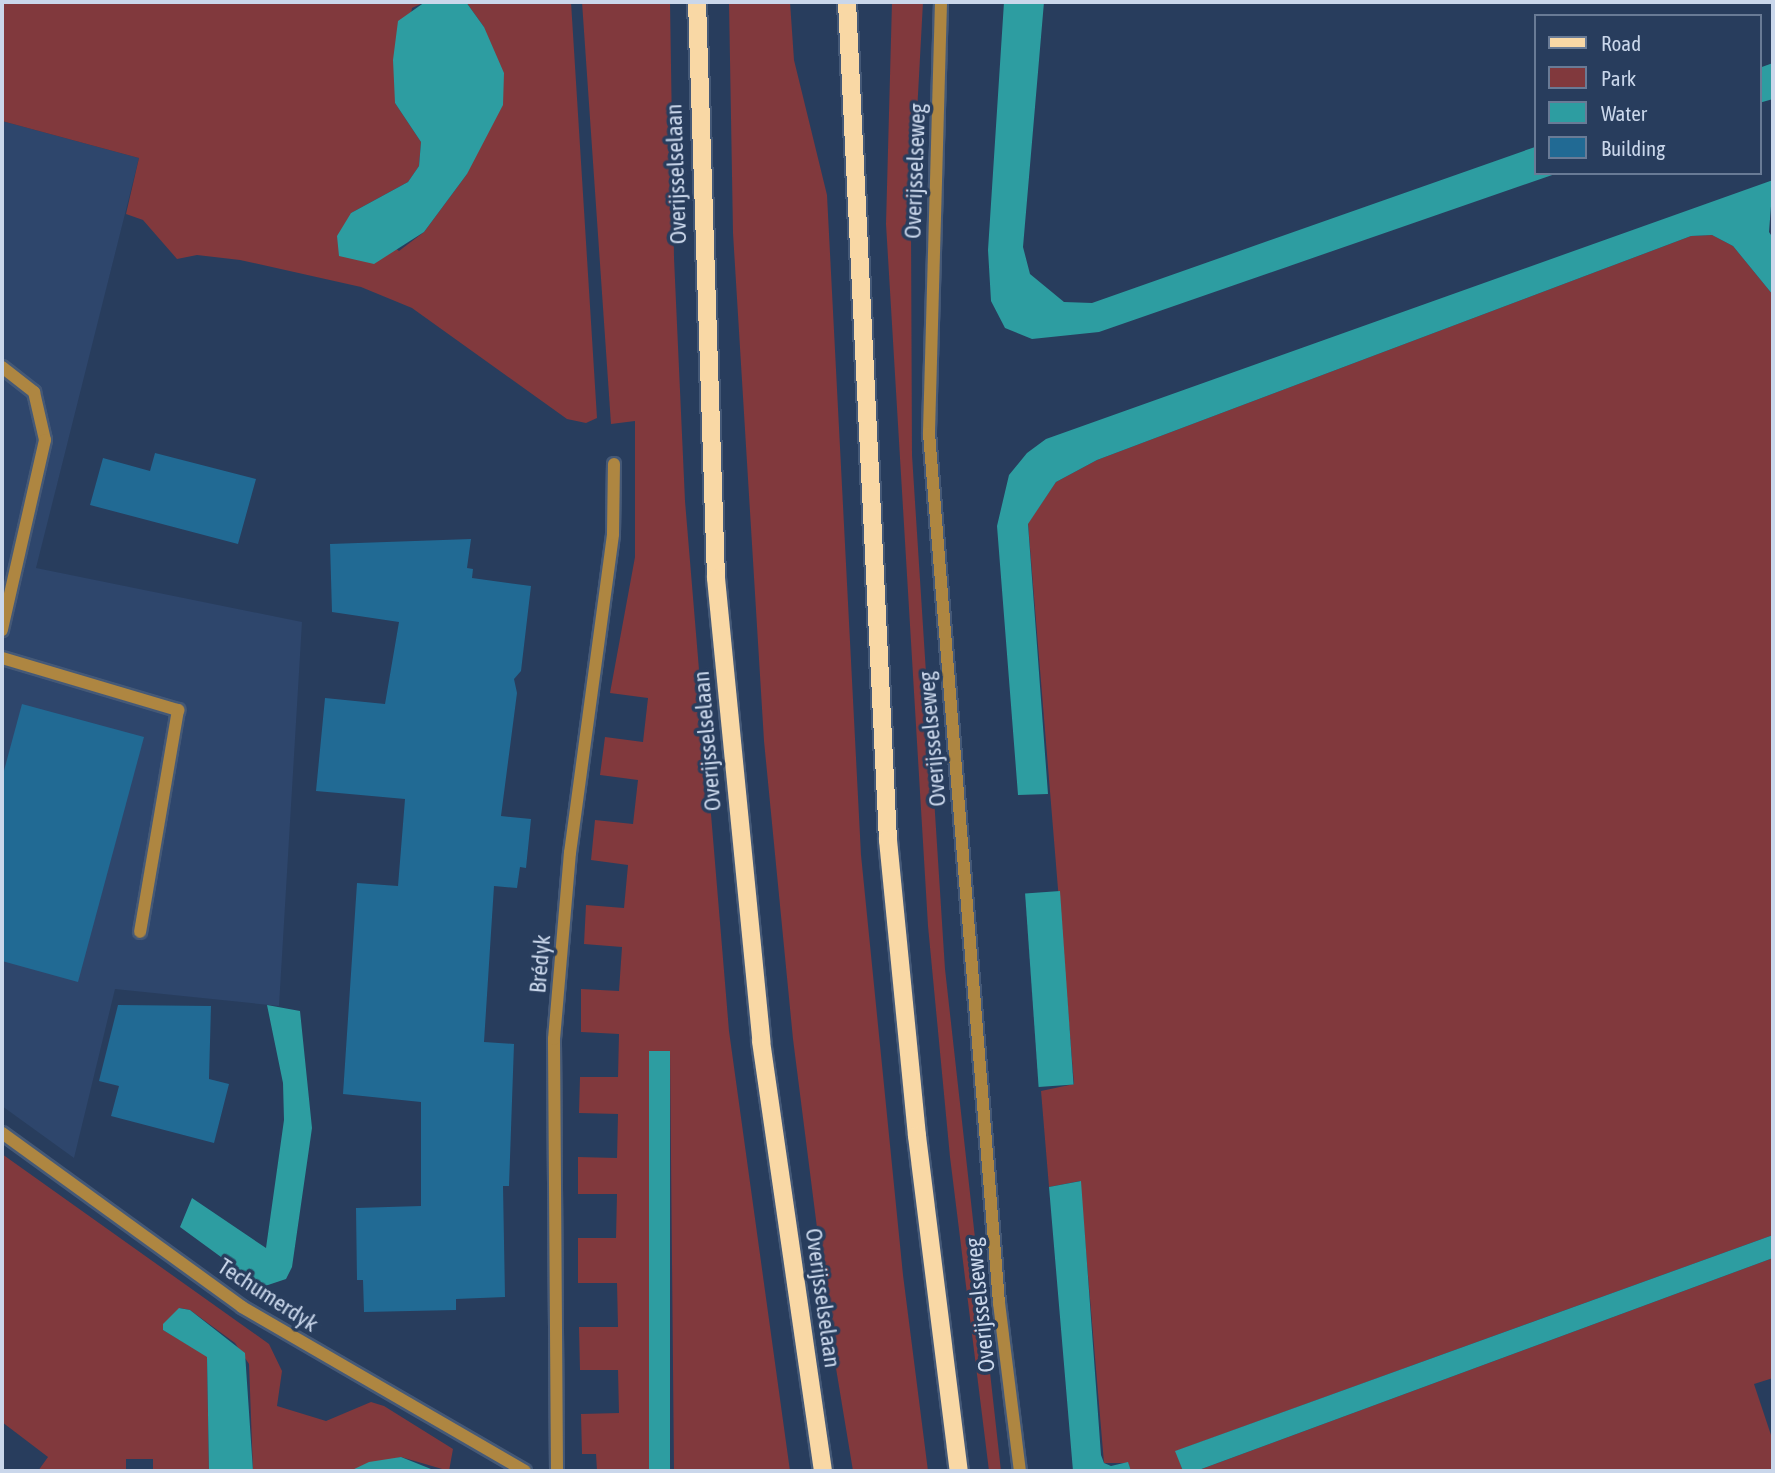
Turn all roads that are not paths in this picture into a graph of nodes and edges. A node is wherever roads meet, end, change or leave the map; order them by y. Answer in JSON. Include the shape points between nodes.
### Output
{"nodes":[{"id":1,"x":697,"y":2,"type":"edge"},
{"id":2,"x":847,"y":2,"type":"edge"},
{"id":3,"x":941,"y":2,"type":"edge"},
{"id":4,"x":2,"y":367,"type":"edge"},
{"id":5,"x":614,"y":464,"type":"dead end"},
{"id":6,"x":2,"y":630,"type":"edge"},
{"id":7,"x":2,"y":658,"type":"edge"},
{"id":8,"x":140,"y":933,"type":"dead end"},
{"id":9,"x":2,"y":1133,"type":"edge"},
{"id":10,"x":525,"y":1471,"type":"edge"},
{"id":11,"x":557,"y":1471,"type":"edge"},
{"id":12,"x":823,"y":1471,"type":"edge"},
{"id":13,"x":959,"y":1471,"type":"edge"},
{"id":14,"x":1020,"y":1471,"type":"edge"}],
"edges":[{"from":1,"to":12,"type":"main road","name":"Overijsselselaan","via":[[716,578],[761,1041]]},
{"from":2,"to":13,"type":"main road","via":[[888,840],[917,1136]]},
{"from":3,"to":14,"type":"street","name":"Overijsselseweg","via":[[929,433],[999,1303]]},
{"from":4,"to":6,"type":"street","via":[[34,392],[45,440]]},
{"from":5,"to":11,"type":"street","name":"Brédyk","via":[[613,534],[571,840],[555,1039]]},
{"from":7,"to":8,"type":"street","via":[[178,710]]},
{"from":9,"to":10,"type":"street","name":"Techumerdyk","via":[[242,1307]]}]}
